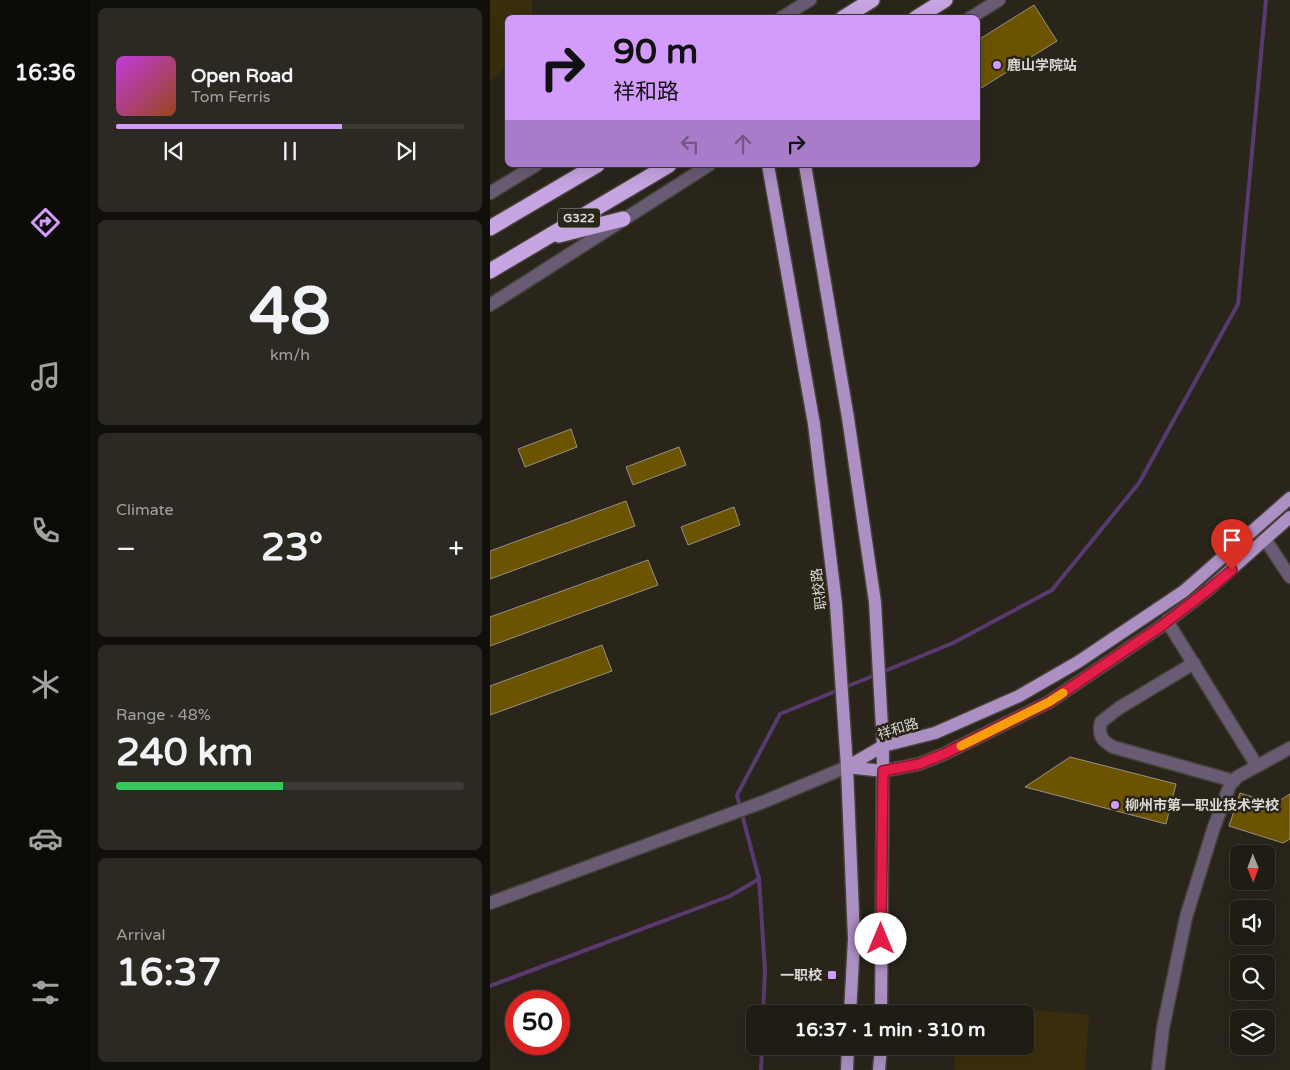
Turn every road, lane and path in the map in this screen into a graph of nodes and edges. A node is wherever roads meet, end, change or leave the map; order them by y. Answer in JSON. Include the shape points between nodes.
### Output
{"nodes":[{"id":1,"x":810,"y":0,"type":"edge"},
{"id":2,"x":872,"y":0,"type":"edge"},
{"id":3,"x":945,"y":0,"type":"edge"},
{"id":4,"x":999,"y":0,"type":"edge"},
{"id":5,"x":786,"y":15,"type":"edge"},
{"id":6,"x":848,"y":15,"type":"edge"},
{"id":7,"x":921,"y":15,"type":"edge"},
{"id":8,"x":975,"y":15,"type":"edge"},
{"id":9,"x":533,"y":167,"type":"edge"},
{"id":10,"x":594,"y":167,"type":"edge"},
{"id":11,"x":666,"y":167,"type":"edge"},
{"id":12,"x":706,"y":167,"type":"edge"},
{"id":13,"x":768,"y":167,"type":"edge"},
{"id":14,"x":805,"y":167,"type":"edge"},
{"id":15,"x":490,"y":193,"type":"edge"},
{"id":16,"x":623,"y":219,"type":"junction"},
{"id":17,"x":490,"y":228,"type":"edge"},
{"id":18,"x":543,"y":239,"type":"junction"},
{"id":19,"x":490,"y":271,"type":"edge"},
{"id":20,"x":490,"y":305,"type":"edge"},
{"id":21,"x":1290,"y":498,"type":"edge"},
{"id":22,"x":1290,"y":517,"type":"edge"},
{"id":23,"x":1266,"y":539,"type":"junction"},
{"id":24,"x":1290,"y":577,"type":"edge"},
{"id":25,"x":1167,"y":622,"type":"junction"},
{"id":26,"x":1194,"y":663,"type":"junction"},
{"id":27,"x":884,"y":746,"type":"junction"},
{"id":28,"x":1290,"y":748,"type":"edge"},
{"id":29,"x":1257,"y":766,"type":"junction"},
{"id":30,"x":847,"y":767,"type":"junction"},
{"id":31,"x":883,"y":771,"type":"junction"},
{"id":32,"x":1234,"y":781,"type":"junction"},
{"id":33,"x":490,"y":903,"type":"edge"},
{"id":34,"x":850,"y":1005,"type":"edge"},
{"id":35,"x":881,"y":1005,"type":"edge"},
{"id":36,"x":848,"y":1055,"type":"edge"},
{"id":37,"x":880,"y":1055,"type":"edge"},
{"id":38,"x":847,"y":1070,"type":"edge"},
{"id":39,"x":879,"y":1070,"type":"edge"},
{"id":40,"x":1158,"y":1070,"type":"edge"}],
"edges":[{"from":1,"to":5,"type":"street"},
{"from":2,"to":6,"type":"highway"},
{"from":3,"to":7,"type":"highway"},
{"from":4,"to":8,"type":"street"},
{"from":9,"to":15,"type":"street"},
{"from":10,"to":17,"type":"highway","number":"G322"},
{"from":11,"to":18,"type":"highway","number":"G322"},
{"from":12,"to":16,"type":"street"},
{"from":13,"to":30,"type":"main road","name":"职校路","via":[[814,424],[836,604]]},
{"from":14,"to":27,"type":"main road","via":[[848,418],[874,602]]},
{"from":16,"to":18,"type":"highway"},
{"from":16,"to":20,"type":"street"},
{"from":18,"to":19,"type":"highway","number":"G322"},
{"from":21,"to":27,"type":"main road","name":"祥和路","via":[[1184,590],[1078,662],[1018,696],[935,733]]},
{"from":22,"to":23,"type":"main road"},
{"from":23,"to":24,"type":"street"},
{"from":23,"to":25,"type":"main road"},
{"from":25,"to":26,"type":"street"},
{"from":25,"to":31,"type":"main road","via":[[1049,702],[944,754],[919,764]]},
{"from":26,"to":29,"type":"street"},
{"from":26,"to":32,"type":"street","via":[[1119,708],[1101,722],[1099,733],[1103,742],[1113,747]]},
{"from":27,"to":30,"type":"main road","name":"祥和路"},
{"from":27,"to":31,"type":"main road"},
{"from":28,"to":29,"type":"street"},
{"from":29,"to":32,"type":"street"},
{"from":30,"to":31,"type":"main road"},
{"from":30,"to":33,"type":"street","via":[[763,802]]},
{"from":30,"to":34,"type":"main road","name":"职校路","via":[[854,939]]},
{"from":31,"to":35,"type":"main road"},
{"from":32,"to":40,"type":"street","via":[[1214,827],[1186,917],[1163,1028]]},
{"from":36,"to":38,"type":"main road"},
{"from":37,"to":39,"type":"main road"}]}
